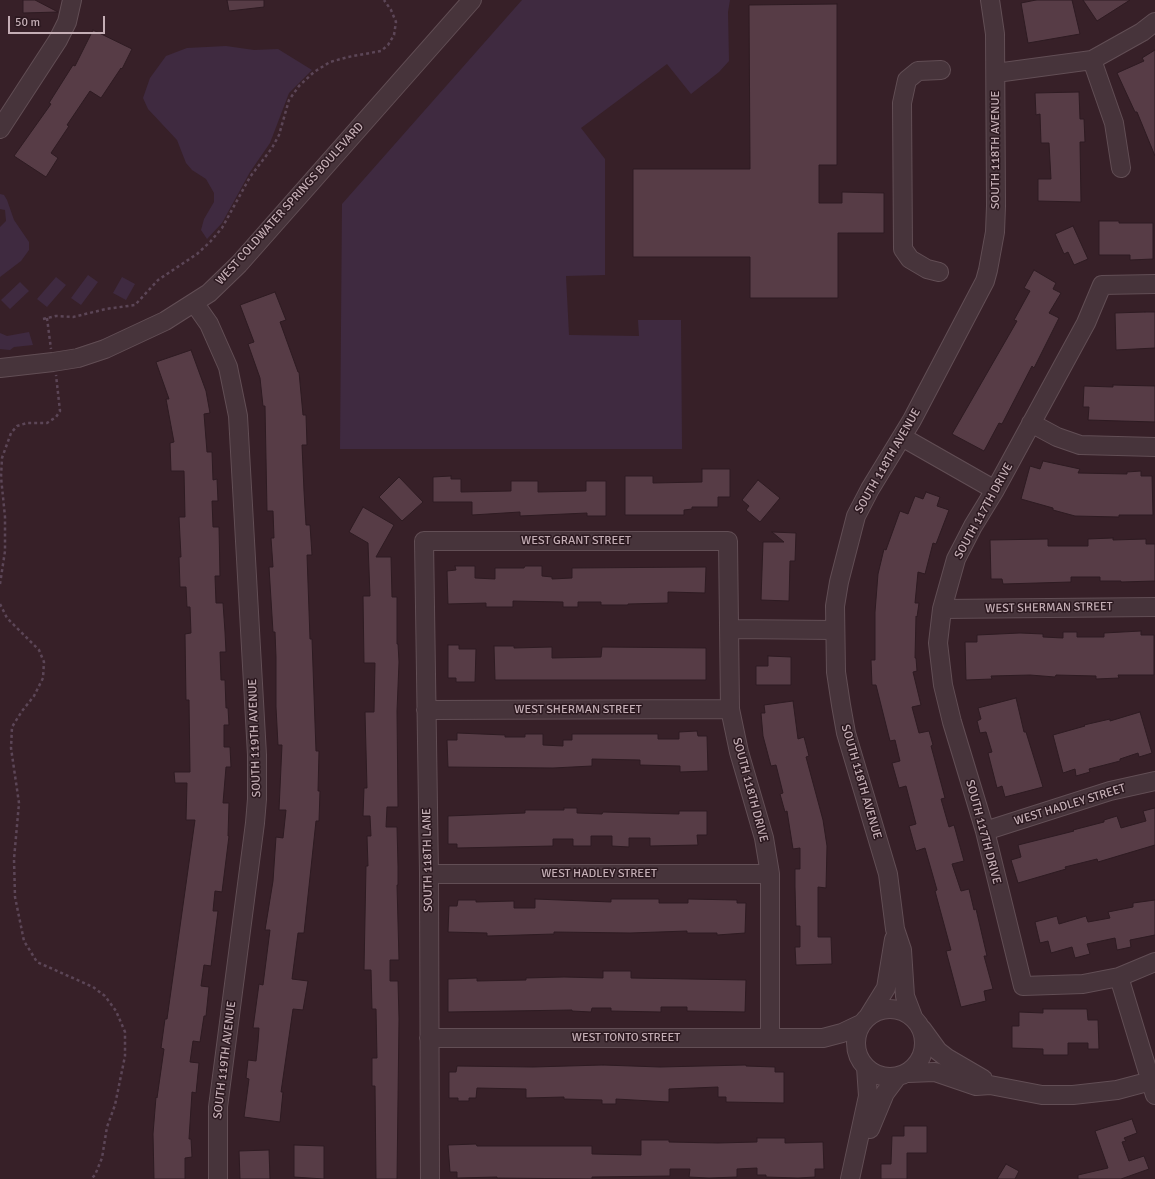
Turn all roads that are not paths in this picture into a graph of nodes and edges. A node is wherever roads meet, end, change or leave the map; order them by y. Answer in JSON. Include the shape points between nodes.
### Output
{"nodes":[{"id":1,"x":72,"y":0,"type":"edge"},
{"id":2,"x":472,"y":0,"type":"edge"},
{"id":3,"x":990,"y":0,"type":"edge"},
{"id":4,"x":1155,"y":22,"type":"edge"},
{"id":5,"x":1092,"y":60,"type":"junction"},
{"id":6,"x":941,"y":70,"type":"dead end"},
{"id":7,"x":996,"y":73,"type":"junction"},
{"id":8,"x":0,"y":129,"type":"edge"},
{"id":9,"x":1121,"y":168,"type":"dead end"},
{"id":10,"x":940,"y":272,"type":"dead end"},
{"id":11,"x":1155,"y":284,"type":"edge"},
{"id":12,"x":195,"y":304,"type":"junction"},
{"id":13,"x":0,"y":368,"type":"edge"},
{"id":14,"x":1031,"y":423,"type":"junction"},
{"id":15,"x":902,"y":437,"type":"junction"},
{"id":16,"x":1155,"y":447,"type":"edge"},
{"id":17,"x":995,"y":490,"type":"junction"},
{"id":18,"x":424,"y":541,"type":"joint"},
{"id":19,"x":728,"y":541,"type":"joint"},
{"id":20,"x":1155,"y":606,"type":"edge"},
{"id":21,"x":942,"y":609,"type":"junction"},
{"id":22,"x":730,"y":629,"type":"junction"},
{"id":23,"x":835,"y":630,"type":"junction"},
{"id":24,"x":730,"y":709,"type":"junction"},
{"id":25,"x":426,"y":710,"type":"junction"},
{"id":26,"x":1155,"y":781,"type":"edge"},
{"id":27,"x":985,"y":831,"type":"junction"},
{"id":28,"x":429,"y":874,"type":"junction"},
{"id":29,"x":770,"y":874,"type":"junction"},
{"id":30,"x":895,"y":929,"type":"junction"},
{"id":31,"x":1155,"y":962,"type":"edge"},
{"id":32,"x":1118,"y":977,"type":"junction"},
{"id":33,"x":865,"y":1021,"type":"junction"},
{"id":34,"x":917,"y":1022,"type":"junction"},
{"id":35,"x":429,"y":1038,"type":"junction"},
{"id":36,"x":770,"y":1038,"type":"junction"},
{"id":37,"x":823,"y":1038,"type":"junction"},
{"id":38,"x":863,"y":1063,"type":"junction"},
{"id":39,"x":902,"y":1075,"type":"junction"},
{"id":40,"x":990,"y":1085,"type":"junction"},
{"id":41,"x":1154,"y":1085,"type":"edge"},
{"id":42,"x":860,"y":1138,"type":"junction"},
{"id":43,"x":218,"y":1179,"type":"edge"},
{"id":44,"x":430,"y":1179,"type":"edge"},
{"id":45,"x":850,"y":1179,"type":"edge"}],
"edges":[{"from":1,"to":8,"type":"street","via":[[67,22],[58,40]]},
{"from":2,"to":12,"type":"street","name":"WEST COLDWATER SPRINGS BOULEVARD","via":[[239,264]]},
{"from":3,"to":7,"type":"street","name":"SOUTH 118TH AVENUE","via":[[995,34]]},
{"from":4,"to":5,"type":"street"},
{"from":5,"to":7,"type":"street"},
{"from":5,"to":9,"type":"street","via":[[1114,123]]},
{"from":6,"to":10,"type":"street","via":[[918,71],[907,80],[902,103],[903,249],[910,259],[927,269]]},
{"from":7,"to":15,"type":"street","name":"SOUTH 118TH AVENUE","via":[[995,225],[988,270],[981,288]]},
{"from":11,"to":14,"type":"street","name":"SOUTH 117TH DRIVE","via":[[1102,285],[1086,323]]},
{"from":12,"to":13,"type":"street","name":"WEST COLDWATER SPRINGS BOULEVARD","via":[[133,337],[78,358]]},
{"from":12,"to":43,"type":"street","name":"SOUTH 119TH AVENUE","via":[[209,324],[228,367],[238,416],[257,755],[255,823],[218,1107]]},
{"from":14,"to":16,"type":"street","via":[[1057,437],[1080,445]]},
{"from":14,"to":17,"type":"street","name":"SOUTH 117TH DRIVE"},
{"from":15,"to":17,"type":"street"},
{"from":15,"to":23,"type":"street","name":"SOUTH 118TH AVENUE","via":[[856,516],[839,582]]},
{"from":17,"to":21,"type":"street","name":"SOUTH 117TH DRIVE","via":[[956,559]]},
{"from":18,"to":19,"type":"street","name":"WEST GRANT STREET"},
{"from":18,"to":25,"type":"street","name":"SOUTH 118TH LANE"},
{"from":19,"to":22,"type":"street","name":"SOUTH 118TH DRIVE"},
{"from":20,"to":21,"type":"street","name":"WEST SHERMAN STREET"},
{"from":21,"to":27,"type":"street","name":"SOUTH 117TH DRIVE","via":[[938,642],[943,684]]},
{"from":22,"to":23,"type":"street"},
{"from":22,"to":24,"type":"street","name":"SOUTH 118TH DRIVE"},
{"from":23,"to":30,"type":"street","name":"SOUTH 118TH AVENUE","via":[[836,672],[846,733],[888,874]]},
{"from":24,"to":25,"type":"street","name":"WEST SHERMAN STREET"},
{"from":24,"to":29,"type":"street","name":"SOUTH 118TH DRIVE","via":[[739,752],[764,838]]},
{"from":25,"to":28,"type":"street","name":"SOUTH 118TH LANE"},
{"from":26,"to":27,"type":"street","name":"WEST HADLEY STREET","via":[[1110,791]]},
{"from":27,"to":32,"type":"street","name":"SOUTH 117TH DRIVE","via":[[1023,986],[1084,984]]},
{"from":28,"to":29,"type":"street","name":"WEST HADLEY STREET"},
{"from":28,"to":35,"type":"street","name":"SOUTH 118TH LANE"},
{"from":29,"to":36,"type":"street","name":"SOUTH 118TH DRIVE"},
{"from":30,"to":33,"type":"street","name":"SOUTH 118TH AVENUE","via":[[886,988]]},
{"from":30,"to":34,"type":"street","name":"SOUTH 118TH AVENUE","via":[[902,950],[905,996]]},
{"from":31,"to":32,"type":"street"},
{"from":32,"to":41,"type":"street"},
{"from":33,"to":34,"type":"street","via":[[885,1009],[895,1009]]},
{"from":33,"to":37,"type":"street","name":"WEST TONTO STREET","via":[[842,1033]]},
{"from":33,"to":38,"type":"street","via":[[857,1035],[856,1047]]},
{"from":34,"to":39,"type":"street","via":[[924,1037],[923,1052],[916,1066]]},
{"from":34,"to":40,"type":"street","via":[[946,1058]]},
{"from":35,"to":36,"type":"street","name":"WEST TONTO STREET"},
{"from":35,"to":44,"type":"street","name":"SOUTH 118TH LANE"},
{"from":36,"to":37,"type":"street","name":"WEST TONTO STREET"},
{"from":37,"to":38,"type":"street","name":"WEST TONTO STREET","via":[[845,1047]]},
{"from":38,"to":39,"type":"street","via":[[875,1074],[886,1077]]},
{"from":38,"to":42,"type":"street","via":[[868,1096]]},
{"from":39,"to":40,"type":"street","via":[[935,1072],[976,1086]]},
{"from":39,"to":42,"type":"street","via":[[886,1093],[870,1129]]},
{"from":40,"to":41,"type":"street","via":[[1042,1095],[1073,1095]]},
{"from":42,"to":45,"type":"street"}]}
